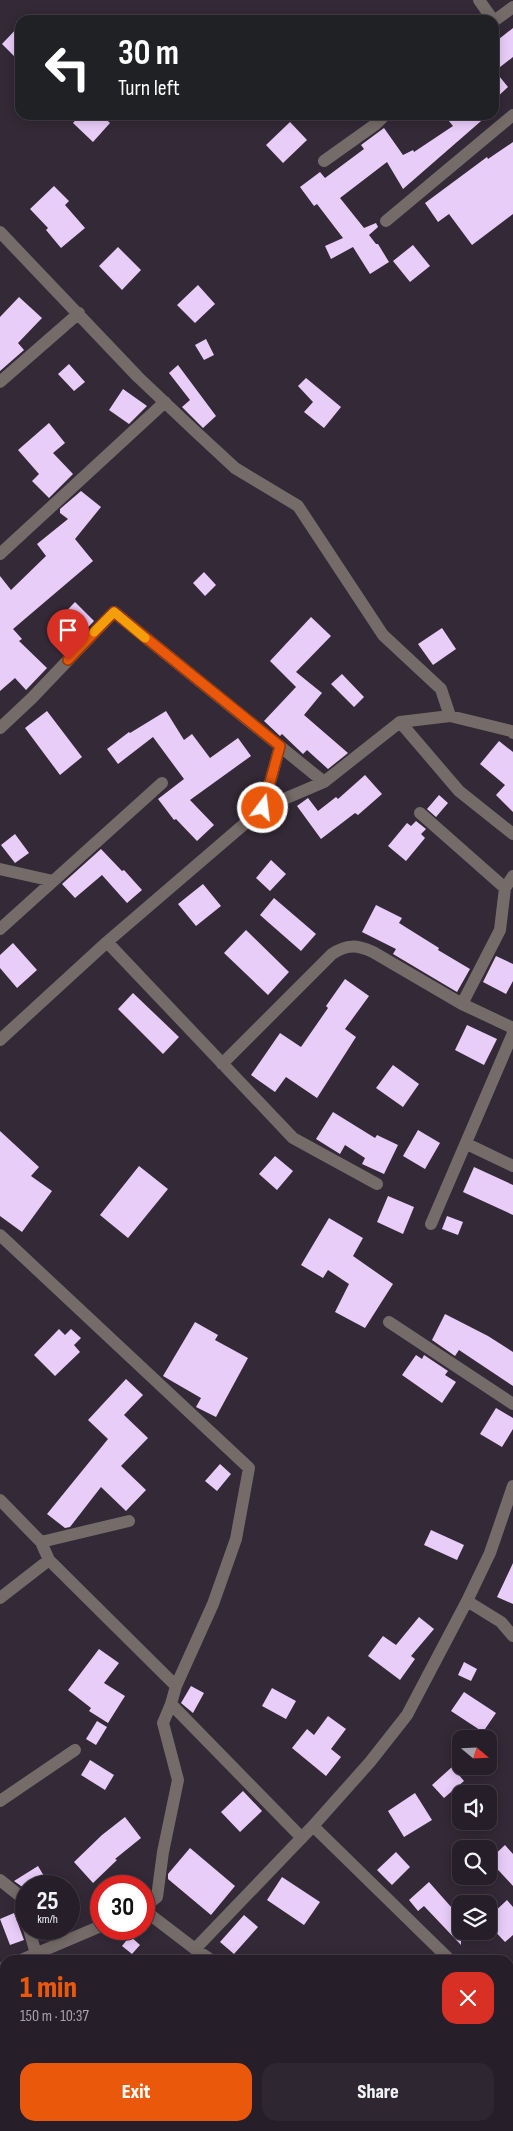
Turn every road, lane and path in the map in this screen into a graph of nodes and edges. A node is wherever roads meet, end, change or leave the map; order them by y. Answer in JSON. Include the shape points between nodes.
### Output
{"nodes":[{"id":1,"x":479,"y":0,"type":"edge"},
{"id":2,"x":513,"y":7,"type":"edge"},
{"id":3,"x":490,"y":15,"type":"edge"},
{"id":4,"x":499,"y":17,"type":"edge"},
{"id":5,"x":513,"y":115,"type":"edge"},
{"id":6,"x":380,"y":120,"type":"edge"},
{"id":7,"x":324,"y":161,"type":"dead end"},
{"id":8,"x":386,"y":221,"type":"dead end"},
{"id":9,"x":0,"y":232,"type":"edge"},
{"id":10,"x":79,"y":313,"type":"junction"},
{"id":11,"x":0,"y":382,"type":"edge"},
{"id":12,"x":165,"y":402,"type":"junction"},
{"id":13,"x":0,"y":554,"type":"edge"},
{"id":14,"x":450,"y":716,"type":"junction"},
{"id":15,"x":400,"y":722,"type":"junction"},
{"id":16,"x":0,"y":728,"type":"edge"},
{"id":17,"x":513,"y":733,"type":"edge"},
{"id":18,"x":280,"y":746,"type":"junction"},
{"id":19,"x":324,"y":782,"type":"junction"},
{"id":20,"x":162,"y":783,"type":"dead end"},
{"id":21,"x":263,"y":808,"type":"junction"},
{"id":22,"x":420,"y":813,"type":"dead end"},
{"id":23,"x":513,"y":834,"type":"edge"},
{"id":24,"x":0,"y":869,"type":"edge"},
{"id":25,"x":513,"y":876,"type":"edge"},
{"id":26,"x":53,"y":881,"type":"junction"},
{"id":27,"x":505,"y":888,"type":"junction"},
{"id":28,"x":0,"y":928,"type":"edge"},
{"id":29,"x":107,"y":942,"type":"junction"},
{"id":30,"x":462,"y":1004,"type":"junction"},
{"id":31,"x":513,"y":1028,"type":"edge"},
{"id":32,"x":513,"y":1032,"type":"edge"},
{"id":33,"x":0,"y":1040,"type":"edge"},
{"id":34,"x":222,"y":1064,"type":"junction"},
{"id":35,"x":467,"y":1144,"type":"junction"},
{"id":36,"x":513,"y":1166,"type":"edge"},
{"id":37,"x":377,"y":1184,"type":"dead end"},
{"id":38,"x":431,"y":1224,"type":"dead end"},
{"id":39,"x":0,"y":1235,"type":"edge"},
{"id":40,"x":388,"y":1322,"type":"dead end"},
{"id":41,"x":513,"y":1404,"type":"edge"},
{"id":42,"x":513,"y":1486,"type":"edge"},
{"id":43,"x":0,"y":1500,"type":"edge"},
{"id":44,"x":129,"y":1521,"type":"dead end"},
{"id":45,"x":41,"y":1542,"type":"junction"},
{"id":46,"x":49,"y":1560,"type":"junction"},
{"id":47,"x":0,"y":1598,"type":"edge"},
{"id":48,"x":468,"y":1601,"type":"junction"},
{"id":49,"x":513,"y":1636,"type":"edge"},
{"id":50,"x":176,"y":1686,"type":"junction"},
{"id":51,"x":171,"y":1704,"type":"junction"},
{"id":52,"x":75,"y":1750,"type":"dead end"},
{"id":53,"x":0,"y":1801,"type":"edge"},
{"id":54,"x":313,"y":1826,"type":"junction"},
{"id":55,"x":302,"y":1838,"type":"junction"},
{"id":56,"x":0,"y":1880,"type":"edge"},
{"id":57,"x":15,"y":1892,"type":"edge"},
{"id":58,"x":155,"y":1899,"type":"edge"},
{"id":59,"x":155,"y":1918,"type":"edge"},
{"id":60,"x":90,"y":1931,"type":"edge"},
{"id":61,"x":33,"y":1940,"type":"edge"},
{"id":62,"x":195,"y":1949,"type":"junction"},
{"id":63,"x":37,"y":1955,"type":"edge"},
{"id":64,"x":42,"y":1955,"type":"edge"},
{"id":65,"x":204,"y":1955,"type":"edge"},
{"id":66,"x":445,"y":1955,"type":"edge"}],
"edges":[{"from":1,"to":3,"type":"street"},
{"from":2,"to":4,"type":"street"},
{"from":5,"to":8,"type":"street"},
{"from":6,"to":7,"type":"street"},
{"from":9,"to":10,"type":"street"},
{"from":10,"to":11,"type":"street"},
{"from":10,"to":12,"type":"street"},
{"from":12,"to":13,"type":"street"},
{"from":12,"to":14,"type":"street","via":[[235,468],[298,506],[383,635],[441,689]]},
{"from":14,"to":15,"type":"street"},
{"from":14,"to":17,"type":"street"},
{"from":15,"to":19,"type":"street"},
{"from":15,"to":23,"type":"street","via":[[459,791]]},
{"from":16,"to":18,"type":"street","via":[[114,612]]},
{"from":18,"to":19,"type":"street"},
{"from":18,"to":21,"type":"street"},
{"from":19,"to":21,"type":"street"},
{"from":20,"to":26,"type":"street"},
{"from":21,"to":29,"type":"street"},
{"from":22,"to":27,"type":"street"},
{"from":24,"to":26,"type":"street"},
{"from":25,"to":27,"type":"street"},
{"from":26,"to":28,"type":"street"},
{"from":27,"to":30,"type":"street","via":[[500,930]]},
{"from":29,"to":33,"type":"street"},
{"from":29,"to":34,"type":"street"},
{"from":30,"to":31,"type":"street"},
{"from":30,"to":34,"type":"street","via":[[373,952],[360,946],[348,946],[332,954]]},
{"from":32,"to":35,"type":"street"},
{"from":34,"to":37,"type":"street","via":[[293,1138]]},
{"from":35,"to":36,"type":"street"},
{"from":35,"to":38,"type":"street"},
{"from":39,"to":50,"type":"street","via":[[249,1468],[236,1539],[213,1604]]},
{"from":40,"to":41,"type":"street"},
{"from":42,"to":48,"type":"street","via":[[490,1553]]},
{"from":43,"to":45,"type":"street"},
{"from":44,"to":45,"type":"street"},
{"from":45,"to":46,"type":"street"},
{"from":46,"to":47,"type":"street"},
{"from":46,"to":50,"type":"street"},
{"from":48,"to":49,"type":"street","via":[[502,1622]]},
{"from":48,"to":54,"type":"street","via":[[407,1715]]},
{"from":50,"to":51,"type":"street"},
{"from":51,"to":55,"type":"street"},
{"from":51,"to":58,"type":"street","via":[[163,1723],[178,1780]]},
{"from":52,"to":53,"type":"street"},
{"from":54,"to":55,"type":"street"},
{"from":54,"to":66,"type":"street"},
{"from":55,"to":62,"type":"street"},
{"from":56,"to":57,"type":"street"},
{"from":59,"to":62,"type":"street"},
{"from":60,"to":64,"type":"street"},
{"from":61,"to":63,"type":"street"},
{"from":62,"to":65,"type":"street"}]}
